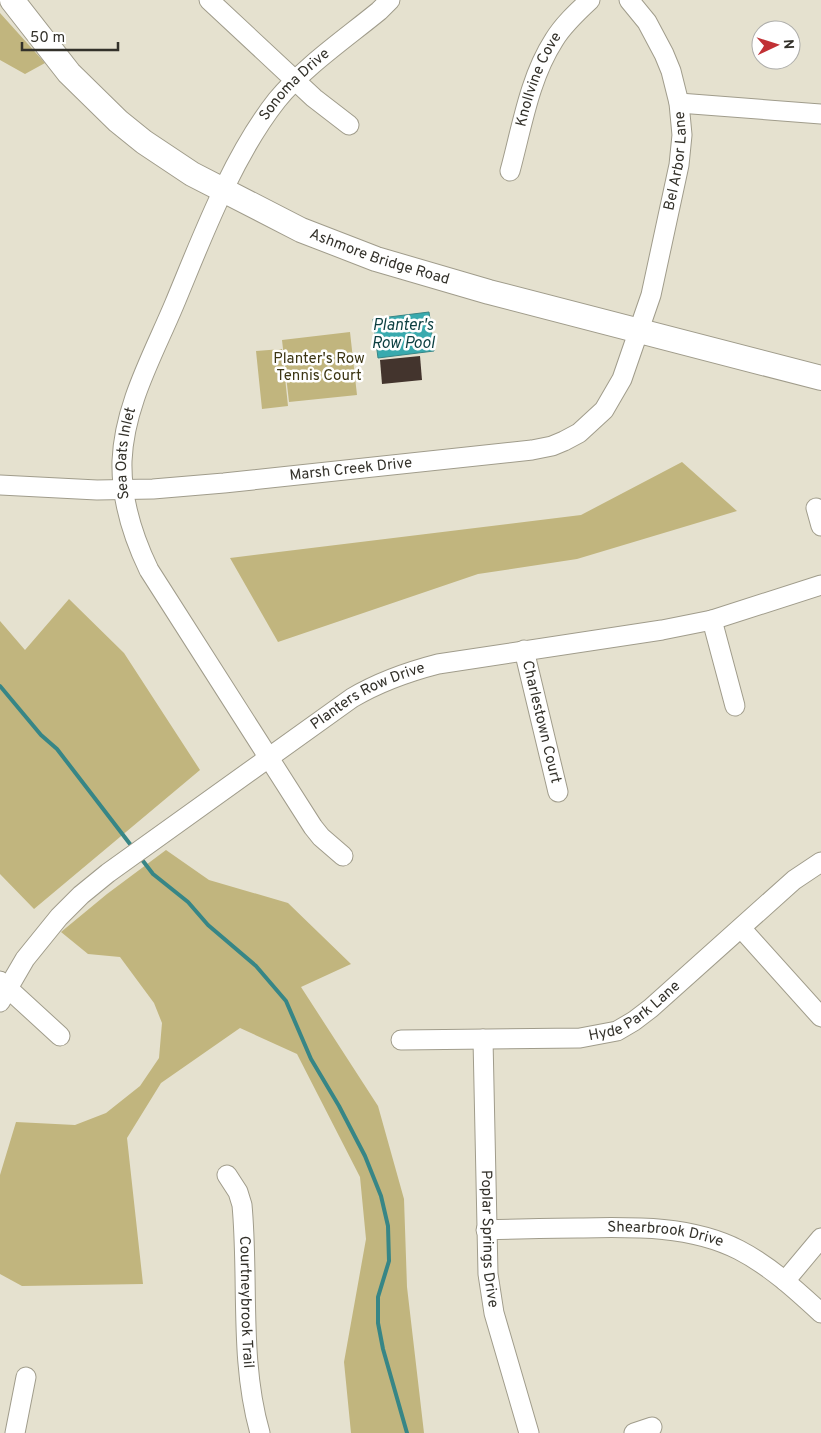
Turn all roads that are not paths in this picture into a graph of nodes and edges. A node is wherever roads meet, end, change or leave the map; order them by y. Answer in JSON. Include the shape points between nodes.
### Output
{"nodes":[{"id":1,"x":12,"y":0,"type":"edge"},
{"id":2,"x":208,"y":0,"type":"edge"},
{"id":3,"x":390,"y":0,"type":"edge"},
{"id":4,"x":590,"y":0,"type":"edge"},
{"id":5,"x":629,"y":0,"type":"edge"},
{"id":6,"x":295,"y":80,"type":"junction"},
{"id":7,"x":679,"y":103,"type":"junction"},
{"id":8,"x":821,"y":114,"type":"edge"},
{"id":9,"x":349,"y":125,"type":"dead end"},
{"id":10,"x":510,"y":171,"type":"dead end"},
{"id":11,"x":224,"y":191,"type":"junction"},
{"id":12,"x":638,"y":332,"type":"junction"},
{"id":13,"x":821,"y":378,"type":"edge"},
{"id":14,"x":0,"y":485,"type":"edge"},
{"id":15,"x":123,"y":489,"type":"junction"},
{"id":16,"x":816,"y":508,"type":"dead end"},
{"id":17,"x":821,"y":526,"type":"edge"},
{"id":18,"x":821,"y":585,"type":"edge"},
{"id":19,"x":712,"y":620,"type":"junction"},
{"id":20,"x":524,"y":650,"type":"junction"},
{"id":21,"x":735,"y":706,"type":"dead end"},
{"id":22,"x":269,"y":758,"type":"junction"},
{"id":23,"x":558,"y":792,"type":"dead end"},
{"id":24,"x":343,"y":856,"type":"dead end"},
{"id":25,"x":821,"y":862,"type":"edge"},
{"id":26,"x":741,"y":928,"type":"junction"},
{"id":27,"x":3,"y":990,"type":"edge"},
{"id":28,"x":821,"y":1017,"type":"edge"},
{"id":29,"x":60,"y":1036,"type":"dead end"},
{"id":30,"x":483,"y":1039,"type":"junction"},
{"id":31,"x":401,"y":1040,"type":"dead end"},
{"id":32,"x":227,"y":1175,"type":"dead end"},
{"id":33,"x":486,"y":1230,"type":"junction"},
{"id":34,"x":821,"y":1238,"type":"edge"},
{"id":35,"x":786,"y":1281,"type":"junction"},
{"id":36,"x":821,"y":1313,"type":"edge"},
{"id":37,"x":26,"y":1377,"type":"dead end"},
{"id":38,"x":652,"y":1427,"type":"dead end"},
{"id":39,"x":15,"y":1433,"type":"edge"},
{"id":40,"x":260,"y":1433,"type":"edge"},
{"id":41,"x":529,"y":1433,"type":"edge"},
{"id":42,"x":634,"y":1433,"type":"edge"}],
"edges":[{"from":1,"to":11,"type":"main road","name":"Ashmore Bridge Road","via":[[69,72],[118,121],[168,159]]},
{"from":2,"to":6,"type":"street"},
{"from":3,"to":6,"type":"street","name":"Sonoma Drive"},
{"from":4,"to":10,"type":"street","name":"Knollvine Cove","via":[[568,21],[543,59]]},
{"from":5,"to":7,"type":"street","name":"Bel Arbor Lane","via":[[647,22],[664,54]]},
{"from":6,"to":9,"type":"street"},
{"from":6,"to":11,"type":"street","name":"Sonoma Drive","via":[[263,120]]},
{"from":7,"to":8,"type":"street"},
{"from":7,"to":12,"type":"street","name":"Bel Arbor Lane","via":[[682,135],[679,165],[650,295]]},
{"from":11,"to":12,"type":"main road","name":"Ashmore Bridge Road","via":[[301,230],[376,259]]},
{"from":11,"to":15,"type":"street","name":"Sea Oats Inlet","via":[[132,406],[122,461]]},
{"from":12,"to":13,"type":"main road","name":"Ashmore Bridge Road"},
{"from":12,"to":15,"type":"street","name":"Marsh Creek Drive","via":[[622,379],[604,410],[579,433],[552,446],[230,482]]},
{"from":14,"to":15,"type":"street","name":"Marsh Creek Drive"},
{"from":15,"to":22,"type":"street","name":"Sea Oats Inlet","via":[[129,521],[148,570]]},
{"from":16,"to":17,"type":"street"},
{"from":18,"to":19,"type":"street","name":"Planters Row Drive"},
{"from":19,"to":20,"type":"street","name":"Planters Row Drive"},
{"from":19,"to":21,"type":"street"},
{"from":20,"to":22,"type":"street","name":"Planters Row Drive","via":[[438,664],[387,680],[352,698]]},
{"from":20,"to":23,"type":"street","name":"Charlestown Court"},
{"from":22,"to":24,"type":"street","name":"Sea Oats Inlet","via":[[313,827]]},
{"from":22,"to":27,"type":"street","name":"Planters Row Drive","via":[[81,895],[38,942]]},
{"from":25,"to":26,"type":"street","name":"Hyde Park Lane","via":[[794,880]]},
{"from":26,"to":28,"type":"street"},
{"from":26,"to":30,"type":"street","name":"Hyde Park Lane","via":[[651,1008],[617,1031],[580,1038]]},
{"from":27,"to":29,"type":"street"},
{"from":30,"to":31,"type":"street","name":"Hyde Park Lane"},
{"from":30,"to":33,"type":"street","name":"Poplar Springs Drive"},
{"from":32,"to":40,"type":"street","name":"Courtneybrook Trail","via":[[242,1205],[248,1346]]},
{"from":33,"to":35,"type":"street","name":"Shearbrook Drive","via":[[626,1228],[683,1232],[739,1250]]},
{"from":33,"to":41,"type":"street","name":"Poplar Springs Drive","via":[[494,1313]]},
{"from":34,"to":35,"type":"street"},
{"from":35,"to":36,"type":"street","name":"Shearbrook Drive"},
{"from":37,"to":39,"type":"street"},
{"from":38,"to":42,"type":"street"}]}
